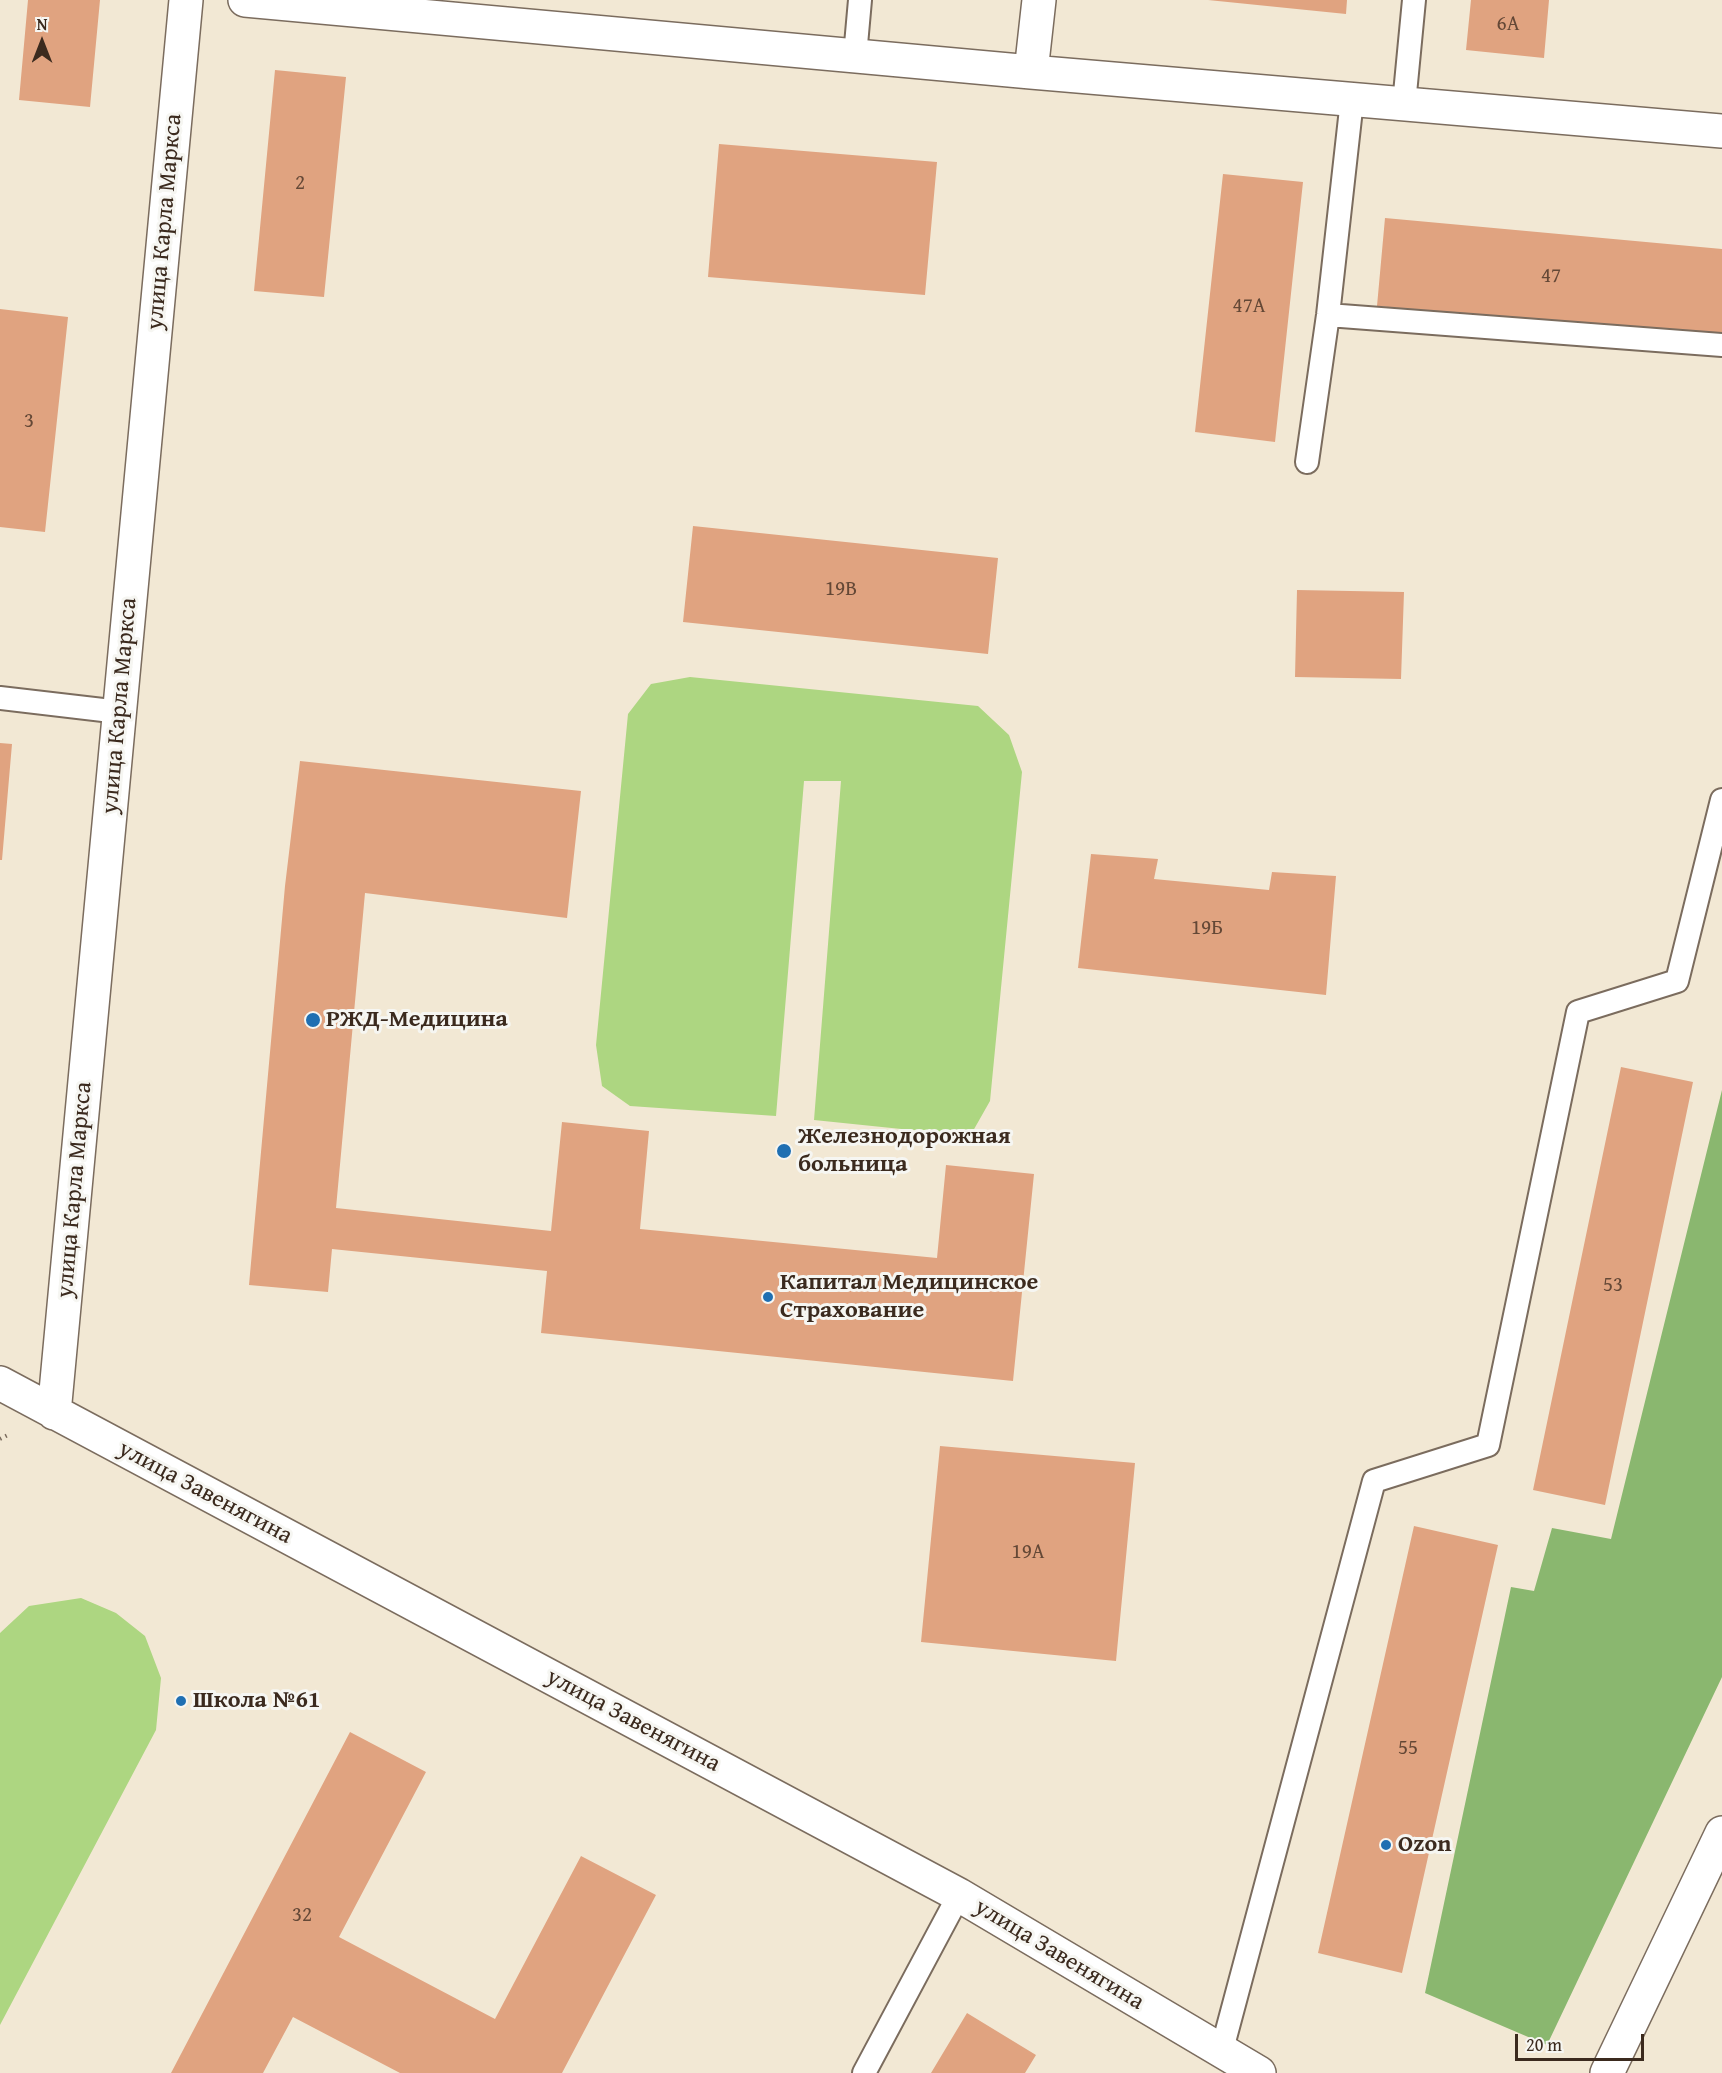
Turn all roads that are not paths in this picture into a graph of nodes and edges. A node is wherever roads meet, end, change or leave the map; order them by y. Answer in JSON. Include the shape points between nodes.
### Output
{"nodes":[{"id":1,"x":186,"y":0,"type":"edge"},
{"id":2,"x":245,"y":0,"type":"edge"},
{"id":3,"x":860,"y":0,"type":"edge"},
{"id":4,"x":1039,"y":0,"type":"edge"},
{"id":5,"x":1414,"y":0,"type":"edge"},
{"id":6,"x":855,"y":56,"type":"junction"},
{"id":7,"x":1031,"y":72,"type":"junction"},
{"id":8,"x":1352,"y":100,"type":"junction"},
{"id":9,"x":1404,"y":104,"type":"junction"},
{"id":10,"x":1722,"y":131,"type":"edge"},
{"id":11,"x":1328,"y":315,"type":"junction"},
{"id":12,"x":1722,"y":345,"type":"edge"},
{"id":13,"x":1307,"y":462,"type":"dead end"},
{"id":14,"x":0,"y":698,"type":"edge"},
{"id":15,"x":120,"y":712,"type":"junction"},
{"id":16,"x":1722,"y":800,"type":"edge"},
{"id":17,"x":0,"y":1383,"type":"edge"},
{"id":18,"x":54,"y":1413,"type":"junction"},
{"id":19,"x":1722,"y":1833,"type":"edge"},
{"id":20,"x":959,"y":1895,"type":"junction"},
{"id":21,"x":1221,"y":2053,"type":"junction"},
{"id":22,"x":864,"y":2073,"type":"edge"},
{"id":23,"x":1259,"y":2073,"type":"edge"},
{"id":24,"x":1607,"y":2073,"type":"edge"}],
"edges":[{"from":1,"to":15,"type":"street","name":"улица Карла Маркса"},
{"from":2,"to":6,"type":"street"},
{"from":3,"to":6,"type":"lane"},
{"from":4,"to":7,"type":"street"},
{"from":5,"to":9,"type":"lane"},
{"from":6,"to":7,"type":"street"},
{"from":7,"to":8,"type":"street"},
{"from":8,"to":9,"type":"street"},
{"from":8,"to":11,"type":"lane"},
{"from":9,"to":10,"type":"street"},
{"from":11,"to":12,"type":"lane"},
{"from":11,"to":13,"type":"lane"},
{"from":14,"to":15,"type":"lane"},
{"from":15,"to":18,"type":"street","name":"улица Карла Маркса"},
{"from":16,"to":21,"type":"lane","via":[[1677,981],[1578,1012],[1488,1445],[1374,1481]]},
{"from":17,"to":18,"type":"street","name":"улица Завенягина"},
{"from":18,"to":20,"type":"street","name":"улица Завенягина"},
{"from":19,"to":24,"type":"street"},
{"from":20,"to":21,"type":"street","name":"улица Завенягина"},
{"from":20,"to":22,"type":"lane"},
{"from":21,"to":23,"type":"street","name":"улица Завенягина"}]}
